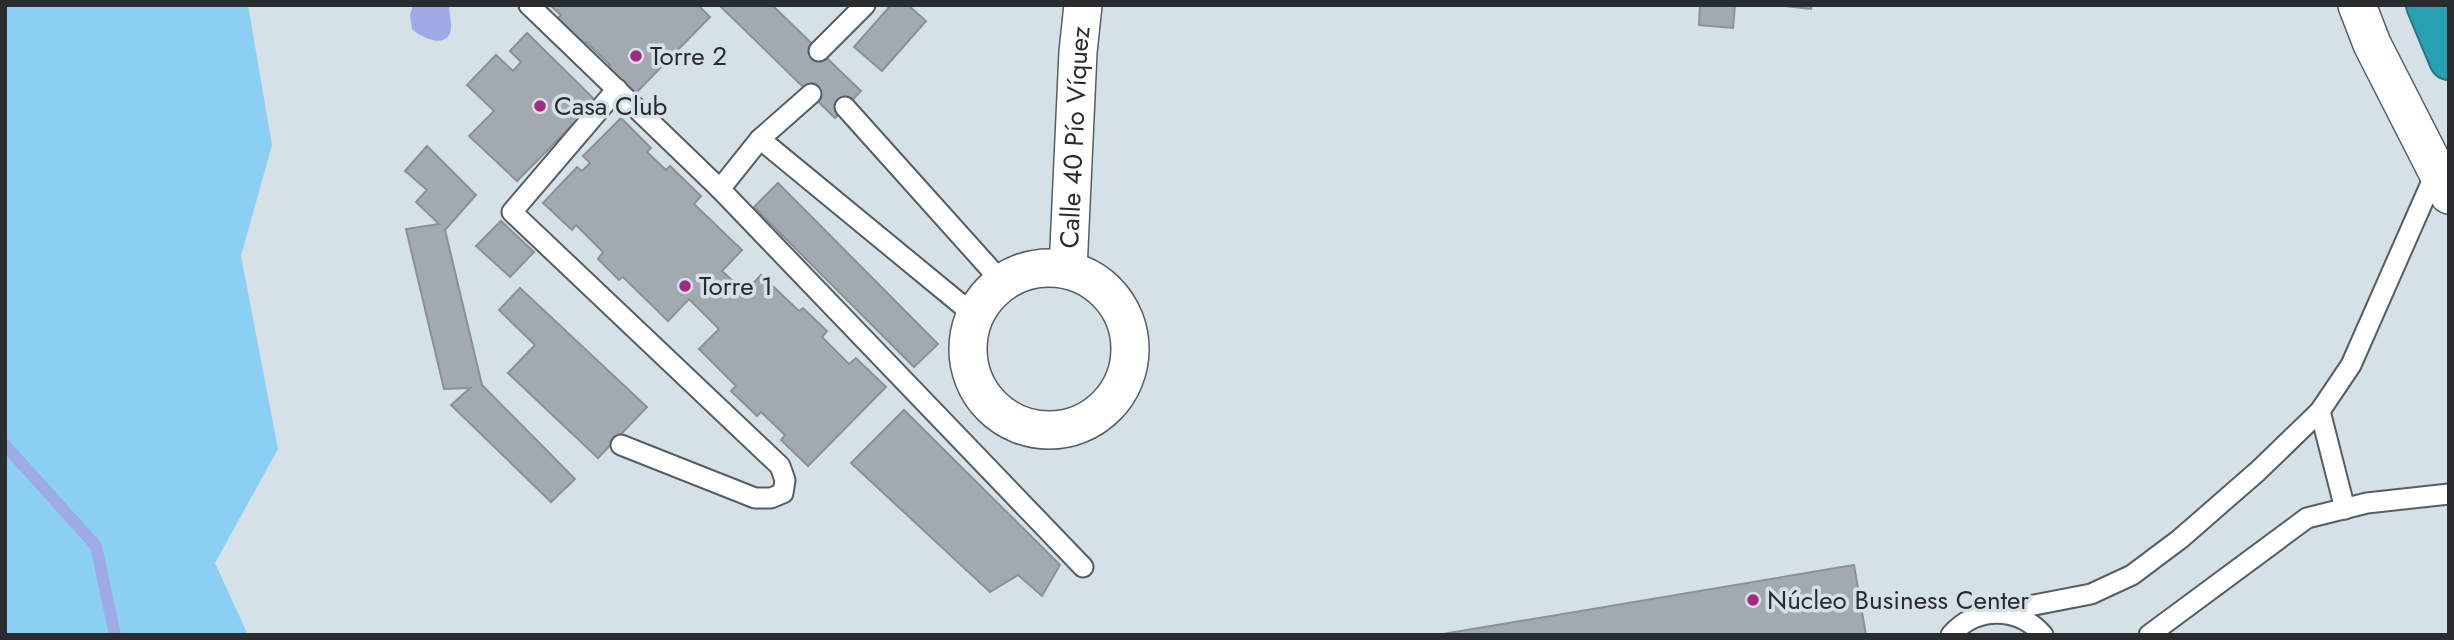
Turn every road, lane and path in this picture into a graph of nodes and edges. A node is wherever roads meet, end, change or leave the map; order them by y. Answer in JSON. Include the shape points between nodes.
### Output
{"nodes":[{"id":1,"x":530,"y":5,"type":"edge"},
{"id":2,"x":865,"y":5,"type":"edge"},
{"id":3,"x":1083,"y":5,"type":"edge"},
{"id":4,"x":2357,"y":5,"type":"edge"},
{"id":5,"x":2426,"y":5,"type":"edge"},
{"id":6,"x":819,"y":51,"type":"dead end"},
{"id":7,"x":2449,"y":60,"type":"edge"},
{"id":8,"x":617,"y":89,"type":"junction"},
{"id":9,"x":811,"y":94,"type":"dead end"},
{"id":10,"x":845,"y":107,"type":"dead end"},
{"id":11,"x":760,"y":139,"type":"junction"},
{"id":12,"x":2442,"y":183,"type":"edge"},
{"id":13,"x":720,"y":189,"type":"junction"},
{"id":14,"x":1068,"y":270,"type":"junction"},
{"id":15,"x":1002,"y":282,"type":"junction"},
{"id":16,"x":974,"y":315,"type":"junction"},
{"id":17,"x":2320,"y":411,"type":"junction"},
{"id":18,"x":621,"y":445,"type":"dead end"},
{"id":19,"x":2449,"y":494,"type":"edge"},
{"id":20,"x":2345,"y":509,"type":"junction"},
{"id":21,"x":1083,"y":567,"type":"dead end"},
{"id":22,"x":1998,"y":612,"type":"junction"},
{"id":23,"x":1951,"y":635,"type":"edge"},
{"id":24,"x":2043,"y":635,"type":"edge"},
{"id":25,"x":2149,"y":635,"type":"edge"}],
"edges":[{"from":1,"to":8,"type":"lane"},
{"from":2,"to":6,"type":"lane"},
{"from":3,"to":14,"type":"street","name":"Calle 40 Pío Víquez"},
{"from":4,"to":12,"type":"street"},
{"from":5,"to":7,"type":"highway"},
{"from":8,"to":13,"type":"lane"},
{"from":8,"to":18,"type":"lane","via":[[512,212],[780,466],[783,493],[755,498]]},
{"from":9,"to":11,"type":"lane"},
{"from":10,"to":15,"type":"lane"},
{"from":11,"to":13,"type":"lane"},
{"from":11,"to":16,"type":"lane"},
{"from":12,"to":17,"type":"lane","via":[[2351,365]]},
{"from":13,"to":21,"type":"lane"},
{"from":14,"to":15,"type":"street","via":[[1045,268]]},
{"from":14,"to":16,"type":"street","via":[[1093,281],[1113,298],[1126,321],[1131,347],[1128,373],[1097,416],[1073,427],[1046,430],[1020,425],[997,412],[979,392],[969,368],[968,341]]},
{"from":15,"to":16,"type":"street"},
{"from":17,"to":20,"type":"lane"},
{"from":17,"to":22,"type":"lane","via":[[2258,471],[2132,575],[2091,594]]},
{"from":19,"to":20,"type":"lane"},
{"from":20,"to":25,"type":"lane","via":[[2307,517]]},
{"from":22,"to":23,"type":"lane","via":[[1978,615]]},
{"from":22,"to":24,"type":"lane","via":[[2018,616]]}]}
